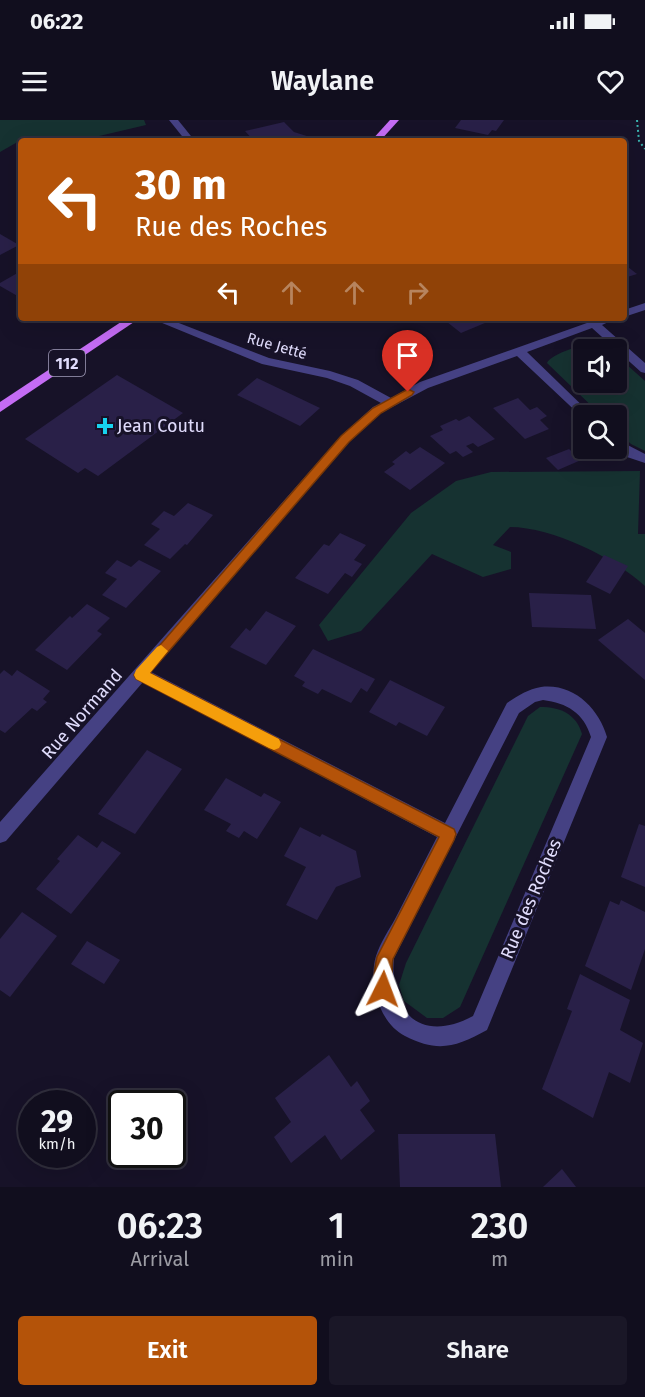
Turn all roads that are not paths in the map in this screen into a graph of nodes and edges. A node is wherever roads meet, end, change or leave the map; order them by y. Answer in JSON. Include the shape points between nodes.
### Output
{"nodes":[{"id":1,"x":173,"y":120,"type":"edge"},
{"id":2,"x":395,"y":120,"type":"edge"},
{"id":3,"x":188,"y":138,"type":"edge"},
{"id":4,"x":378,"y":138,"type":"edge"},
{"id":5,"x":645,"y":306,"type":"edge"},
{"id":6,"x":627,"y":313,"type":"edge"},
{"id":7,"x":130,"y":321,"type":"edge"},
{"id":8,"x":164,"y":321,"type":"edge"},
{"id":9,"x":602,"y":321,"type":"edge"},
{"id":10,"x":594,"y":324,"type":"junction"},
{"id":11,"x":519,"y":351,"type":"junction"},
{"id":12,"x":645,"y":369,"type":"edge"},
{"id":13,"x":390,"y":402,"type":"junction"},
{"id":14,"x":575,"y":405,"type":"edge"},
{"id":15,"x":0,"y":408,"type":"edge"},
{"id":16,"x":627,"y":451,"type":"edge"},
{"id":17,"x":645,"y":459,"type":"edge"},
{"id":18,"x":141,"y":675,"type":"junction"},
{"id":19,"x":448,"y":834,"type":"junction"},
{"id":20,"x":0,"y":835,"type":"edge"}],
"edges":[{"from":1,"to":3,"type":"street"},
{"from":2,"to":4,"type":"main road"},
{"from":5,"to":6,"type":"street"},
{"from":7,"to":15,"type":"main road","number":"112"},
{"from":8,"to":13,"type":"street","name":"Rue Jetté","via":[[266,361],[354,383]]},
{"from":9,"to":10,"type":"street","name":"Rue Normand"},
{"from":10,"to":11,"type":"street","name":"Rue Normand"},
{"from":10,"to":12,"type":"street"},
{"from":11,"to":13,"type":"street","name":"Rue Normand","via":[[424,385]]},
{"from":11,"to":14,"type":"street"},
{"from":13,"to":18,"type":"street","name":"Rue Normand","via":[[345,439]]},
{"from":16,"to":17,"type":"street"},
{"from":18,"to":19,"type":"street"},
{"from":18,"to":20,"type":"street","name":"Rue Normand"},
{"from":19,"to":19,"type":"street","name":"Rue des Roches","via":[[385,957],[382,973],[388,1005],[398,1019],[429,1037],[447,1038],[465,1034],[480,1023],[599,737],[590,714],[556,694],[521,701],[513,708]]}]}
